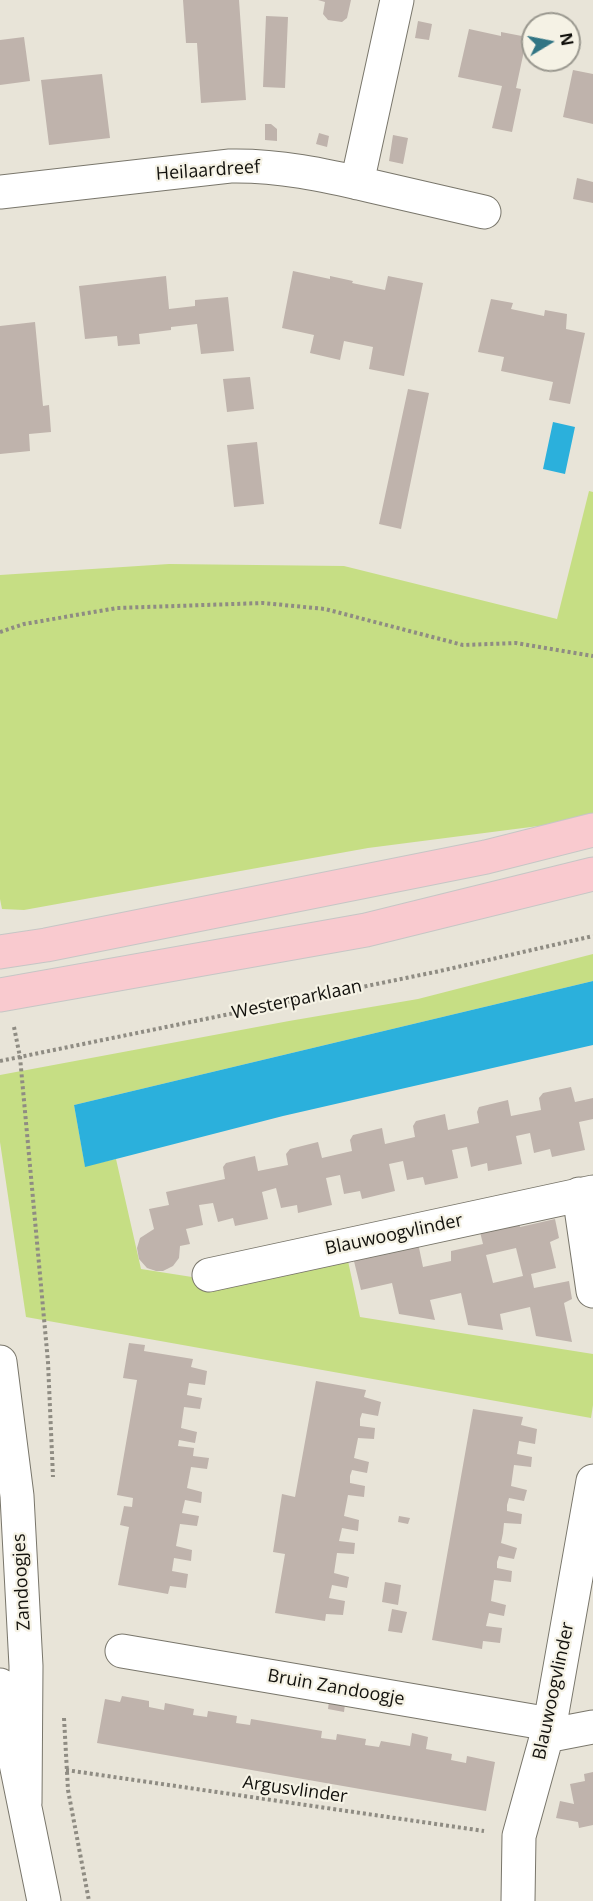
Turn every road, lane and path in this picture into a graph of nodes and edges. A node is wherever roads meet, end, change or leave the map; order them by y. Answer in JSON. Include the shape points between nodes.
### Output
{"nodes":[{"id":1,"x":397,"y":0,"type":"edge"},
{"id":2,"x":357,"y":183,"type":"junction"},
{"id":3,"x":0,"y":192,"type":"edge"},
{"id":4,"x":484,"y":212,"type":"dead end"},
{"id":5,"x":0,"y":632,"type":"edge"},
{"id":6,"x":593,"y":656,"type":"edge"},
{"id":7,"x":593,"y":830,"type":"edge"},
{"id":8,"x":593,"y":874,"type":"edge"},
{"id":9,"x":593,"y":936,"type":"edge"},
{"id":10,"x":0,"y":952,"type":"edge"},
{"id":11,"x":0,"y":995,"type":"edge"},
{"id":12,"x":0,"y":1061,"type":"edge"},
{"id":13,"x":586,"y":1193,"type":"edge"},
{"id":14,"x":209,"y":1275,"type":"dead end"},
{"id":15,"x":593,"y":1291,"type":"edge"},
{"id":16,"x":0,"y":1362,"type":"edge"},
{"id":17,"x":593,"y":1481,"type":"edge"},
{"id":18,"x":122,"y":1651,"type":"dead end"},
{"id":19,"x":0,"y":1685,"type":"edge"},
{"id":20,"x":593,"y":1726,"type":"edge"},
{"id":21,"x":548,"y":1730,"type":"junction"},
{"id":22,"x":66,"y":1770,"type":"dead end"},
{"id":23,"x":25,"y":1803,"type":"junction"},
{"id":24,"x":519,"y":1836,"type":"junction"},
{"id":25,"x":44,"y":1901,"type":"edge"},
{"id":26,"x":518,"y":1901,"type":"edge"}],
"edges":[{"from":1,"to":2,"type":"street"},
{"from":2,"to":3,"type":"street","name":"Heilaardreef","via":[[279,168],[242,166]]},
{"from":2,"to":4,"type":"street","name":"Heilaardreef"},
{"from":5,"to":6,"type":"path","via":[[24,624],[117,608],[263,603],[325,609],[463,645],[516,643]]},
{"from":7,"to":10,"type":"main road","via":[[475,859]]},
{"from":8,"to":11,"type":"main road","via":[[366,930]]},
{"from":9,"to":12,"type":"path","name":"Westerparklaan"},
{"from":13,"to":14,"type":"street","name":"Blauwoogvlinder"},
{"from":13,"to":15,"type":"street","name":"Blauwoogvlinder"},
{"from":16,"to":23,"type":"street","name":"Zandoogjes","via":[[18,1496],[26,1666]]},
{"from":17,"to":21,"type":"street","name":"Blauwoogvlinder"},
{"from":18,"to":21,"type":"street","name":"Bruin Zandoogje"},
{"from":19,"to":23,"type":"street","name":"Zandoogjes"},
{"from":20,"to":21,"type":"street","name":"Bruin Zandoogje"},
{"from":21,"to":24,"type":"street","name":"Blauwoogvlinder"},
{"from":22,"to":24,"type":"path","name":"Argusvlinder"},
{"from":23,"to":25,"type":"street","name":"Zandoogjes"},
{"from":24,"to":26,"type":"street","name":"Blauwoogvlinder"}]}
